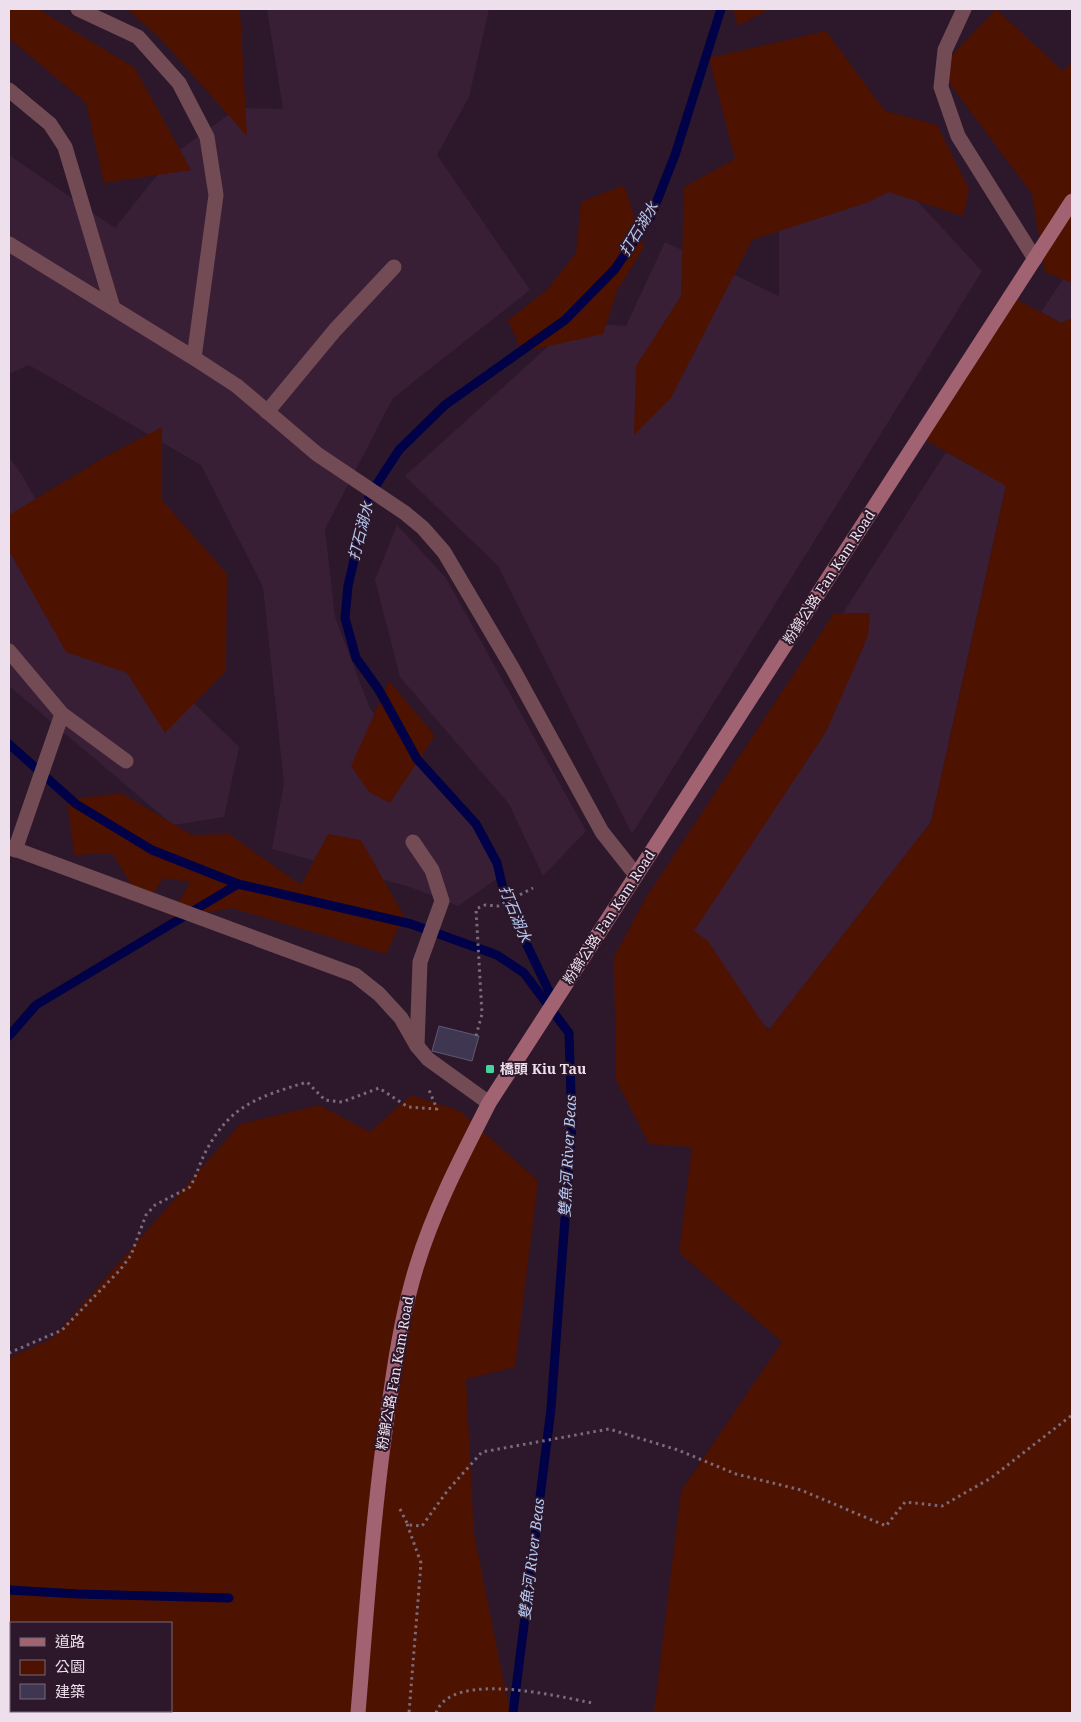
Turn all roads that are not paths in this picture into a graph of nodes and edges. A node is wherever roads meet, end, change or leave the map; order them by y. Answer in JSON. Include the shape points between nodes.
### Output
{"nodes":[{"id":1,"x":78,"y":9,"type":"edge"},
{"id":2,"x":964,"y":9,"type":"edge"},
{"id":3,"x":9,"y":90,"type":"edge"},
{"id":4,"x":1072,"y":201,"type":"edge"},
{"id":5,"x":10,"y":246,"type":"edge"},
{"id":6,"x":1035,"y":259,"type":"junction"},
{"id":7,"x":394,"y":267,"type":"dead end"},
{"id":8,"x":114,"y":308,"type":"junction"},
{"id":9,"x":194,"y":358,"type":"junction"},
{"id":10,"x":267,"y":412,"type":"junction"},
{"id":11,"x":9,"y":651,"type":"edge"},
{"id":12,"x":62,"y":714,"type":"junction"},
{"id":13,"x":126,"y":761,"type":"dead end"},
{"id":14,"x":412,"y":842,"type":"dead end"},
{"id":15,"x":12,"y":848,"type":"edge"},
{"id":16,"x":636,"y":875,"type":"junction"},
{"id":17,"x":417,"y":1046,"type":"junction"},
{"id":18,"x":489,"y":1103,"type":"junction"},
{"id":19,"x":358,"y":1713,"type":"edge"}],
"edges":[{"from":1,"to":9,"type":"street","via":[[138,37],[179,83],[207,137],[216,195]]},
{"from":2,"to":6,"type":"street","via":[[945,50],[940,87],[958,136]]},
{"from":3,"to":8,"type":"street","via":[[50,124],[65,146]]},
{"from":4,"to":6,"type":"main road","name":"粉錦公路 Fan Kam Road"},
{"from":5,"to":8,"type":"street"},
{"from":6,"to":16,"type":"main road","name":"粉錦公路 Fan Kam Road"},
{"from":7,"to":10,"type":"street","via":[[335,330]]},
{"from":8,"to":9,"type":"street"},
{"from":9,"to":10,"type":"street","via":[[237,386]]},
{"from":10,"to":16,"type":"street","via":[[317,454],[405,513],[444,552],[513,669],[602,832]]},
{"from":11,"to":12,"type":"street"},
{"from":12,"to":13,"type":"street"},
{"from":12,"to":15,"type":"street","via":[[35,794]]},
{"from":14,"to":17,"type":"street","via":[[432,870],[442,900],[420,962]]},
{"from":15,"to":17,"type":"street","via":[[355,975],[402,1018]]},
{"from":16,"to":18,"type":"main road","name":"粉錦公路 Fan Kam Road"},
{"from":17,"to":18,"type":"street","via":[[428,1059]]},
{"from":18,"to":19,"type":"main road","name":"粉錦公路 Fan Kam Road","via":[[436,1214],[416,1265],[401,1327],[381,1454]]}]}
